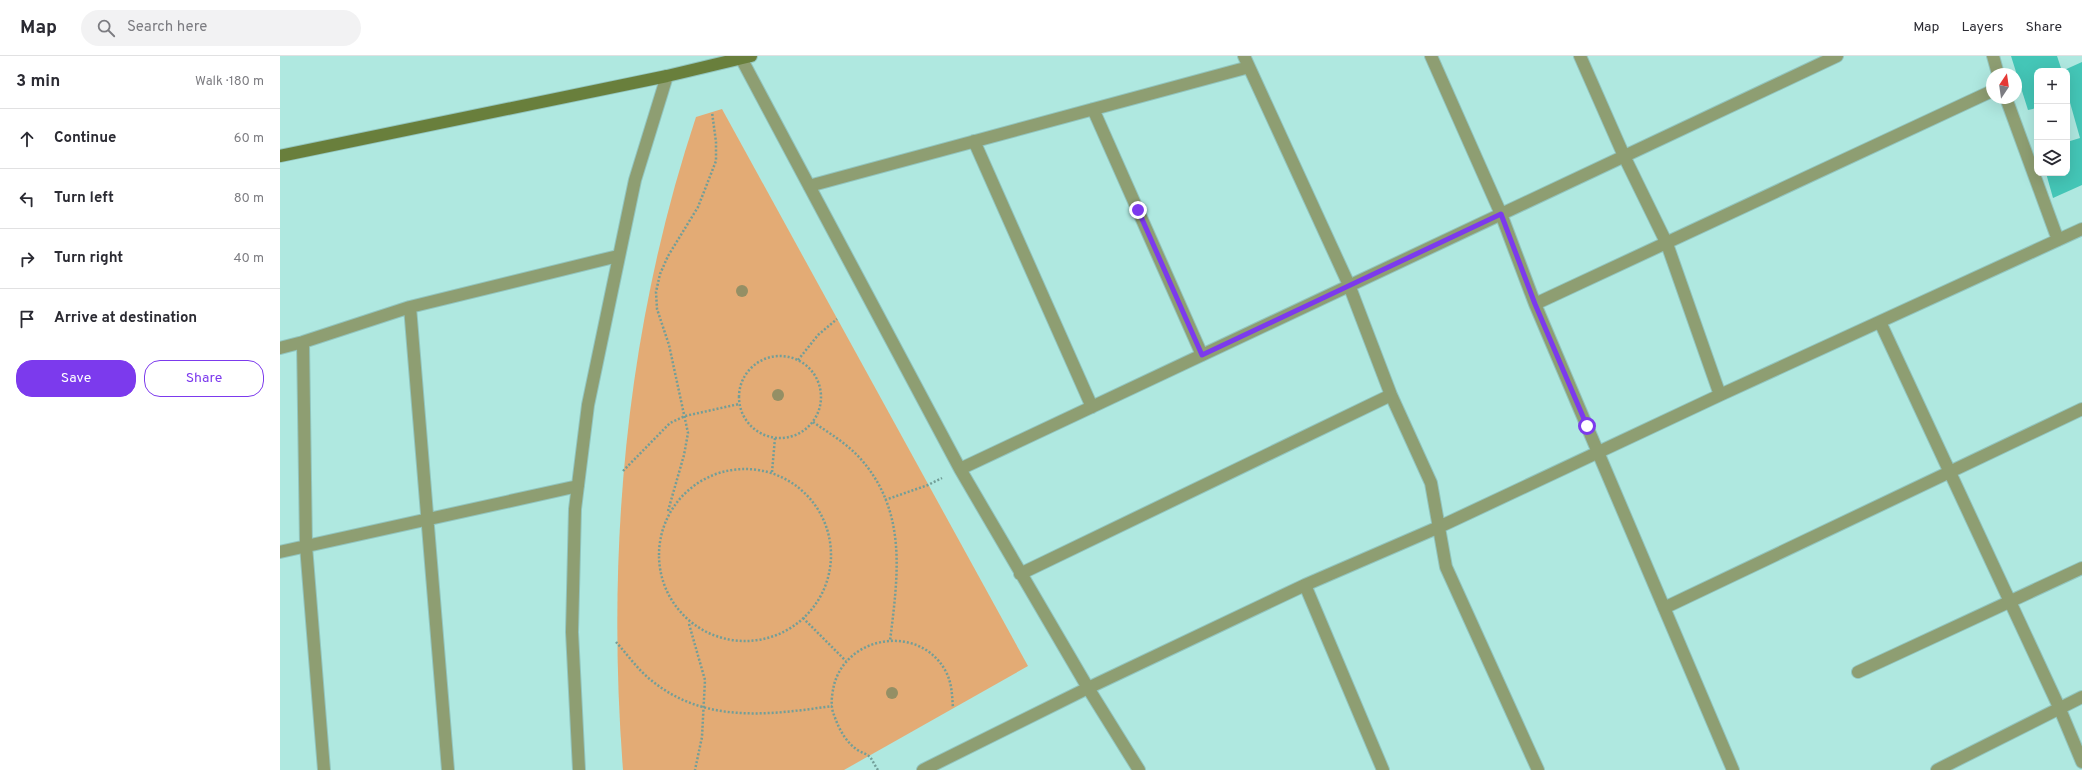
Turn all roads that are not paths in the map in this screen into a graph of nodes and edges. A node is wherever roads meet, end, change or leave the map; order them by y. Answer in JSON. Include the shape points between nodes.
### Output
{"nodes":[{"id":1,"x":1431,"y":56,"type":"edge"},
{"id":2,"x":1580,"y":56,"type":"edge"},
{"id":3,"x":1837,"y":56,"type":"edge"},
{"id":4,"x":1992,"y":56,"type":"edge"},
{"id":5,"x":746,"y":57,"type":"edge"},
{"id":6,"x":1246,"y":62,"type":"edge"},
{"id":7,"x":1996,"y":68,"type":"edge"},
{"id":8,"x":667,"y":76,"type":"junction"},
{"id":9,"x":1986,"y":94,"type":"edge"},
{"id":10,"x":2008,"y":104,"type":"edge"},
{"id":11,"x":1093,"y":109,"type":"junction"},
{"id":12,"x":974,"y":141,"type":"junction"},
{"id":13,"x":280,"y":156,"type":"edge"},
{"id":14,"x":1624,"y":156,"type":"junction"},
{"id":15,"x":809,"y":186,"type":"junction"},
{"id":16,"x":1501,"y":214,"type":"junction"},
{"id":17,"x":2082,"y":229,"type":"edge"},
{"id":18,"x":2058,"y":240,"type":"junction"},
{"id":19,"x":1667,"y":244,"type":"junction"},
{"id":20,"x":618,"y":256,"type":"junction"},
{"id":21,"x":1349,"y":285,"type":"junction"},
{"id":22,"x":1535,"y":304,"type":"junction"},
{"id":23,"x":410,"y":307,"type":"junction"},
{"id":24,"x":1880,"y":322,"type":"junction"},
{"id":25,"x":304,"y":342,"type":"junction"},
{"id":26,"x":280,"y":348,"type":"edge"},
{"id":27,"x":1202,"y":355,"type":"junction"},
{"id":28,"x":1391,"y":395,"type":"junction"},
{"id":29,"x":1720,"y":395,"type":"junction"},
{"id":30,"x":1092,"y":407,"type":"junction"},
{"id":31,"x":2082,"y":409,"type":"edge"},
{"id":32,"x":1598,"y":453,"type":"junction"},
{"id":33,"x":960,"y":469,"type":"junction"},
{"id":34,"x":1949,"y":472,"type":"junction"},
{"id":35,"x":578,"y":486,"type":"junction"},
{"id":36,"x":427,"y":520,"type":"junction"},
{"id":37,"x":1439,"y":527,"type":"junction"},
{"id":38,"x":306,"y":546,"type":"junction"},
{"id":39,"x":280,"y":552,"type":"edge"},
{"id":40,"x":2082,"y":568,"type":"edge"},
{"id":41,"x":1020,"y":574,"type":"junction"},
{"id":42,"x":1305,"y":585,"type":"junction"},
{"id":43,"x":2010,"y":601,"type":"junction"},
{"id":44,"x":1664,"y":608,"type":"junction"},
{"id":45,"x":1858,"y":672,"type":"dead end"},
{"id":46,"x":1088,"y":688,"type":"junction"},
{"id":47,"x":2082,"y":697,"type":"edge"},
{"id":48,"x":2059,"y":707,"type":"junction"},
{"id":49,"x":2082,"y":762,"type":"edge"},
{"id":50,"x":324,"y":770,"type":"edge"},
{"id":51,"x":448,"y":770,"type":"edge"},
{"id":52,"x":579,"y":770,"type":"edge"},
{"id":53,"x":923,"y":770,"type":"edge"},
{"id":54,"x":1139,"y":770,"type":"edge"},
{"id":55,"x":1383,"y":770,"type":"edge"},
{"id":56,"x":1538,"y":770,"type":"edge"},
{"id":57,"x":1733,"y":770,"type":"edge"},
{"id":58,"x":1937,"y":770,"type":"edge"}],
"edges":[{"from":1,"to":16,"type":"street"},
{"from":2,"to":14,"type":"street"},
{"from":3,"to":14,"type":"street"},
{"from":4,"to":7,"type":"street"},
{"from":5,"to":8,"type":"main road"},
{"from":5,"to":15,"type":"street"},
{"from":6,"to":11,"type":"street"},
{"from":6,"to":21,"type":"street"},
{"from":8,"to":13,"type":"main road"},
{"from":8,"to":20,"type":"street","via":[[635,180]]},
{"from":9,"to":19,"type":"street"},
{"from":10,"to":18,"type":"street"},
{"from":11,"to":12,"type":"street"},
{"from":11,"to":27,"type":"street"},
{"from":12,"to":15,"type":"street"},
{"from":12,"to":30,"type":"street"},
{"from":14,"to":16,"type":"street"},
{"from":14,"to":19,"type":"street"},
{"from":15,"to":33,"type":"street"},
{"from":16,"to":21,"type":"street"},
{"from":16,"to":22,"type":"street"},
{"from":17,"to":18,"type":"street"},
{"from":18,"to":24,"type":"street"},
{"from":19,"to":22,"type":"street"},
{"from":19,"to":29,"type":"street"},
{"from":20,"to":23,"type":"street"},
{"from":20,"to":35,"type":"street","via":[[588,405]]},
{"from":21,"to":27,"type":"street"},
{"from":21,"to":28,"type":"street"},
{"from":22,"to":32,"type":"street"},
{"from":23,"to":25,"type":"street"},
{"from":23,"to":36,"type":"street"},
{"from":24,"to":29,"type":"street"},
{"from":24,"to":34,"type":"street"},
{"from":25,"to":26,"type":"street"},
{"from":25,"to":38,"type":"street"},
{"from":27,"to":30,"type":"street"},
{"from":28,"to":37,"type":"street","via":[[1431,483]]},
{"from":28,"to":41,"type":"street"},
{"from":29,"to":32,"type":"street"},
{"from":30,"to":33,"type":"street"},
{"from":31,"to":34,"type":"street"},
{"from":32,"to":37,"type":"street"},
{"from":32,"to":44,"type":"street"},
{"from":33,"to":41,"type":"street"},
{"from":34,"to":43,"type":"street"},
{"from":34,"to":44,"type":"street"},
{"from":35,"to":36,"type":"street"},
{"from":35,"to":52,"type":"street","via":[[572,632]]},
{"from":36,"to":38,"type":"street"},
{"from":36,"to":51,"type":"street"},
{"from":37,"to":42,"type":"street"},
{"from":37,"to":56,"type":"street","via":[[1446,567]]},
{"from":38,"to":39,"type":"street"},
{"from":38,"to":50,"type":"street"},
{"from":40,"to":43,"type":"street"},
{"from":41,"to":46,"type":"street"},
{"from":42,"to":46,"type":"street"},
{"from":42,"to":55,"type":"street"},
{"from":43,"to":45,"type":"street"},
{"from":43,"to":48,"type":"street"},
{"from":44,"to":57,"type":"street"},
{"from":46,"to":53,"type":"street"},
{"from":46,"to":54,"type":"street"},
{"from":47,"to":48,"type":"street"},
{"from":48,"to":49,"type":"street"},
{"from":48,"to":58,"type":"street"}]}
